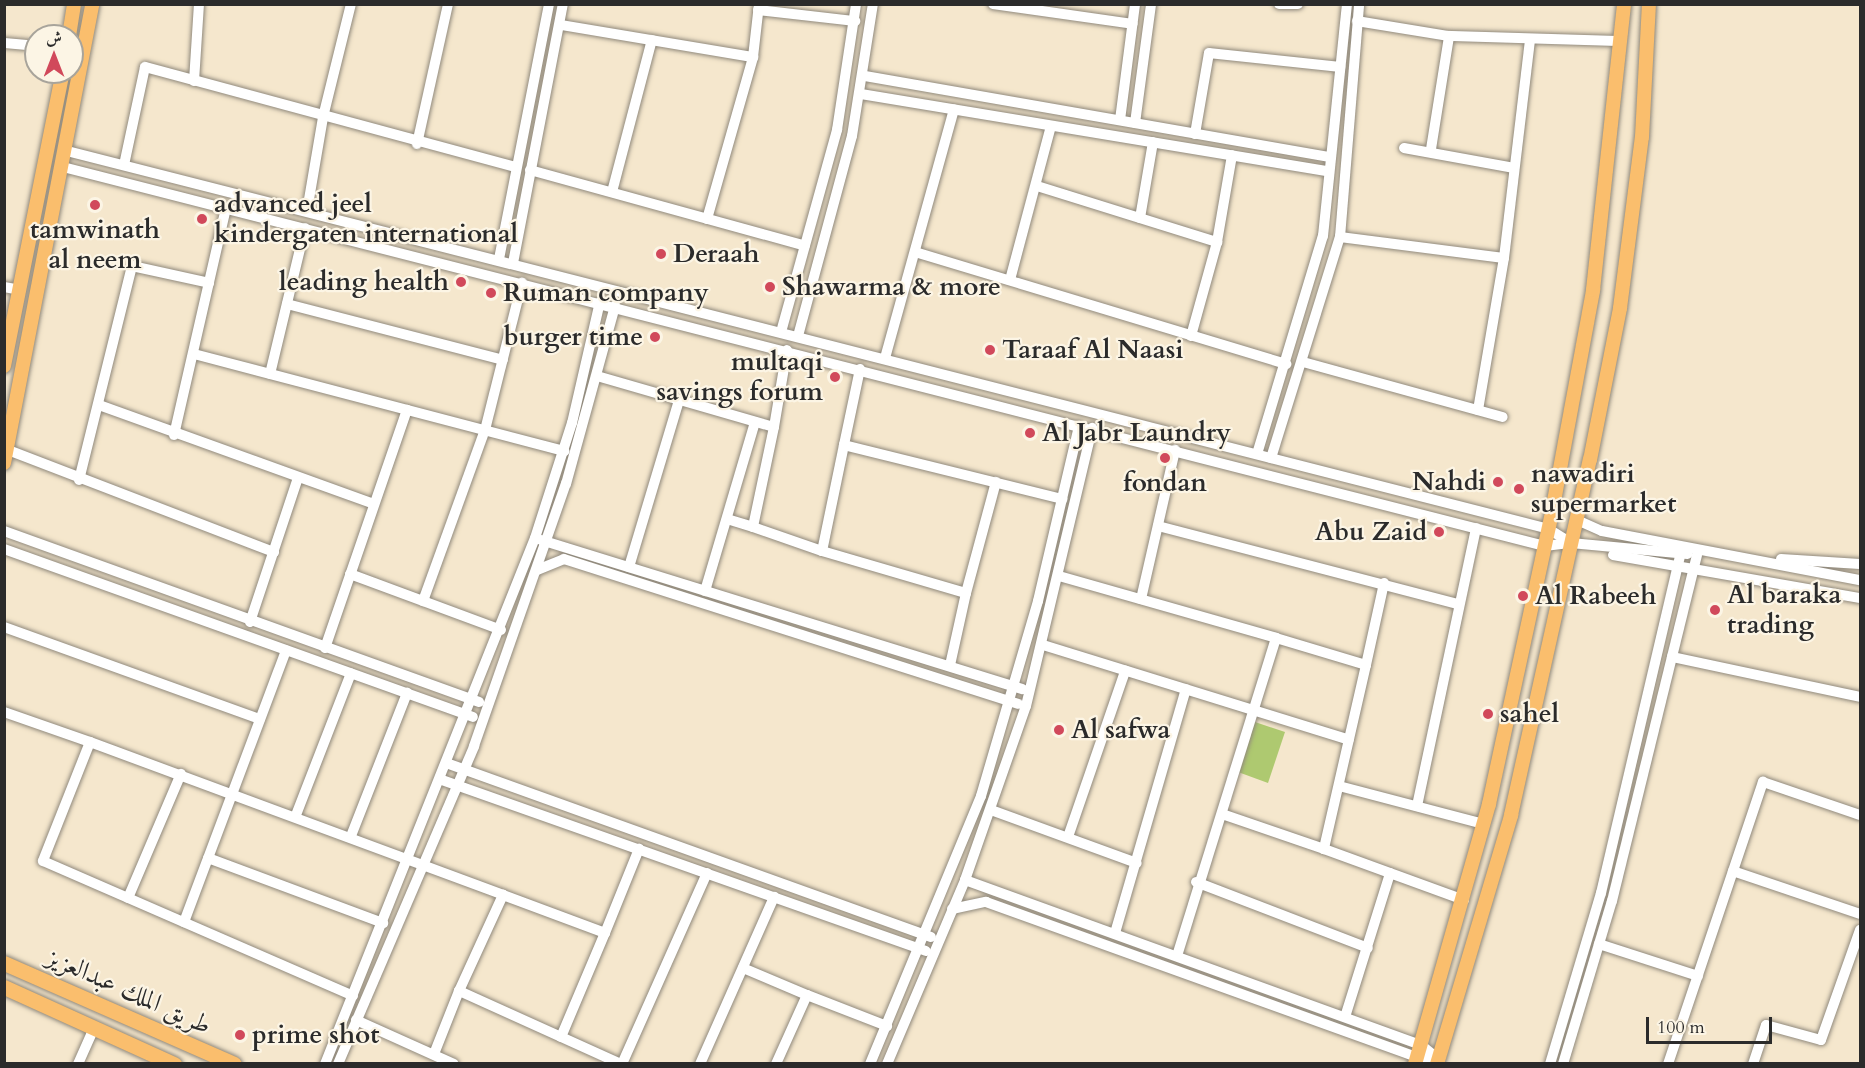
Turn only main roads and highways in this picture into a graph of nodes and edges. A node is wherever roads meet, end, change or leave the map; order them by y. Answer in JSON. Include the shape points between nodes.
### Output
{"nodes":[{"id":1,"x":74,"y":4,"type":"edge"},
{"id":2,"x":92,"y":4,"type":"edge"},
{"id":3,"x":1624,"y":4,"type":"edge"},
{"id":4,"x":1649,"y":4,"type":"edge"},
{"id":5,"x":71,"y":24,"type":"edge"},
{"id":6,"x":61,"y":84,"type":"edge"},
{"id":7,"x":4,"y":366,"type":"edge"},
{"id":8,"x":6,"y":457,"type":"edge"},
{"id":9,"x":4,"y":963,"type":"edge"},
{"id":10,"x":4,"y":987,"type":"edge"},
{"id":11,"x":1417,"y":1055,"type":"edge"},
{"id":12,"x":1437,"y":1061,"type":"edge"},
{"id":13,"x":174,"y":1064,"type":"edge"},
{"id":14,"x":234,"y":1064,"type":"edge"}],
"edges":[{"from":1,"to":5,"type":"main road"},
{"from":2,"to":8,"type":"main road"},
{"from":3,"to":11,"type":"main road","via":[[1593,290],[1549,529],[1484,824]]},
{"from":4,"to":12,"type":"main road","via":[[1642,137],[1620,308],[1511,815]]},
{"from":6,"to":7,"type":"main road"},
{"from":9,"to":14,"type":"highway","name":"طريق الملك عبدالعزيز"},
{"from":10,"to":13,"type":"highway","name":"طريق الملك عبدالعزيز"}]}
